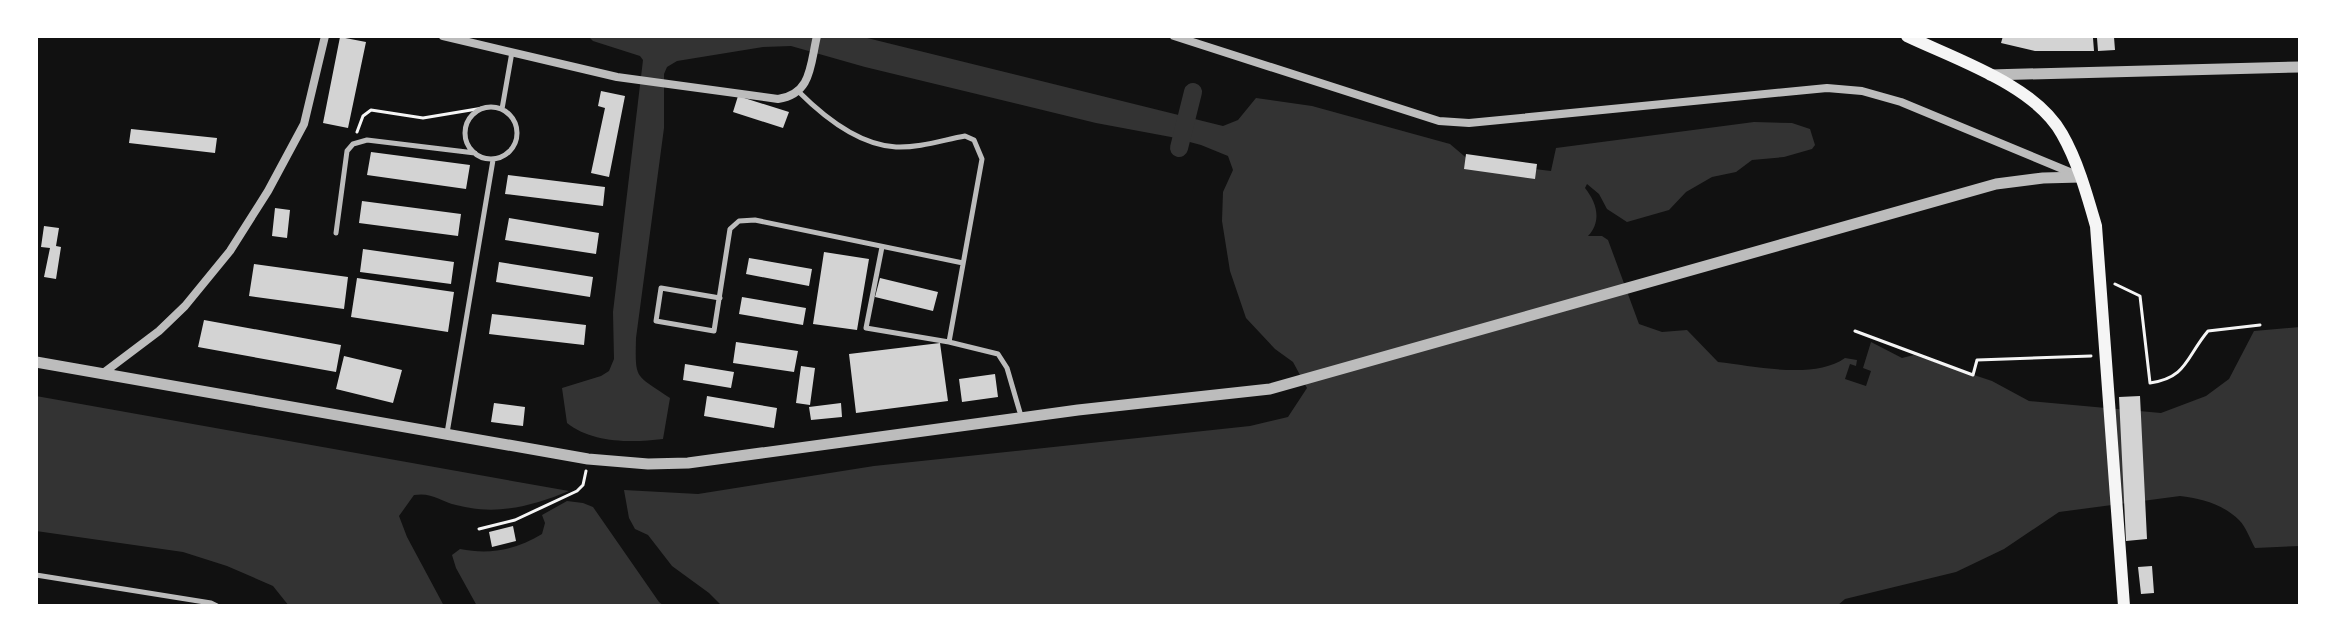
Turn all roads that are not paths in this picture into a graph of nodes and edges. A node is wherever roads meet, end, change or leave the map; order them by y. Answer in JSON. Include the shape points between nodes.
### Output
{"nodes":[{"id":1,"x":325,"y":36,"type":"edge"},
{"id":2,"x":443,"y":36,"type":"edge"},
{"id":3,"x":817,"y":36,"type":"edge"},
{"id":4,"x":1174,"y":36,"type":"edge"},
{"id":5,"x":1907,"y":36,"type":"edge"},
{"id":6,"x":512,"y":52,"type":"junction"},
{"id":7,"x":2300,"y":67,"type":"edge"},
{"id":8,"x":1990,"y":75,"type":"junction"},
{"id":9,"x":799,"y":92,"type":"junction"},
{"id":10,"x":502,"y":109,"type":"junction"},
{"id":11,"x":475,"y":153,"type":"junction"},
{"id":12,"x":493,"y":160,"type":"junction"},
{"id":13,"x":2081,"y":177,"type":"junction"},
{"id":14,"x":336,"y":233,"type":"dead end"},
{"id":15,"x":882,"y":247,"type":"junction"},
{"id":16,"x":963,"y":263,"type":"junction"},
{"id":17,"x":720,"y":298,"type":"junction"},
{"id":18,"x":949,"y":342,"type":"junction"},
{"id":19,"x":36,"y":362,"type":"edge"},
{"id":20,"x":102,"y":374,"type":"junction"},
{"id":21,"x":1021,"y":417,"type":"junction"},
{"id":22,"x":447,"y":434,"type":"junction"},
{"id":23,"x":36,"y":575,"type":"edge"},
{"id":24,"x":217,"y":606,"type":"edge"},
{"id":25,"x":2124,"y":606,"type":"edge"}],
"edges":[{"from":1,"to":20,"type":"street","via":[[304,124],[230,251],[177,315]]},
{"from":2,"to":6,"type":"street"},
{"from":3,"to":9,"type":"street"},
{"from":4,"to":13,"type":"street","via":[[1439,121],[1469,123],[1827,88],[1862,91],[1901,102]]},
{"from":5,"to":8,"type":"main road"},
{"from":6,"to":9,"type":"street","via":[[637,80],[778,99]]},
{"from":6,"to":10,"type":"lane"},
{"from":7,"to":8,"type":"street"},
{"from":8,"to":13,"type":"main road","via":[[2032,99],[2061,131]]},
{"from":9,"to":16,"type":"lane","via":[[830,120],[868,140],[895,147],[965,136],[974,140],[982,159]]},
{"from":10,"to":11,"type":"lane","via":[[489,107],[467,122],[466,139]]},
{"from":10,"to":12,"type":"lane","via":[[513,118],[518,135],[510,152]]},
{"from":11,"to":12,"type":"lane"},
{"from":11,"to":14,"type":"lane","via":[[367,140],[353,144],[347,151]]},
{"from":12,"to":22,"type":"lane"},
{"from":13,"to":21,"type":"street","via":[[1996,184],[1270,389]]},
{"from":13,"to":25,"type":"main road","via":[[2096,226]]},
{"from":15,"to":16,"type":"lane"},
{"from":15,"to":17,"type":"lane","via":[[739,221],[730,229]]},
{"from":15,"to":18,"type":"lane","via":[[866,328]]},
{"from":16,"to":18,"type":"lane"},
{"from":17,"to":17,"type":"lane","via":[[714,331],[656,321],[661,288]]},
{"from":18,"to":21,"type":"lane","via":[[998,354]]},
{"from":19,"to":20,"type":"street"},
{"from":20,"to":22,"type":"street"},
{"from":21,"to":22,"type":"street","via":[[704,462],[648,464]]},
{"from":23,"to":24,"type":"lane"}]}
